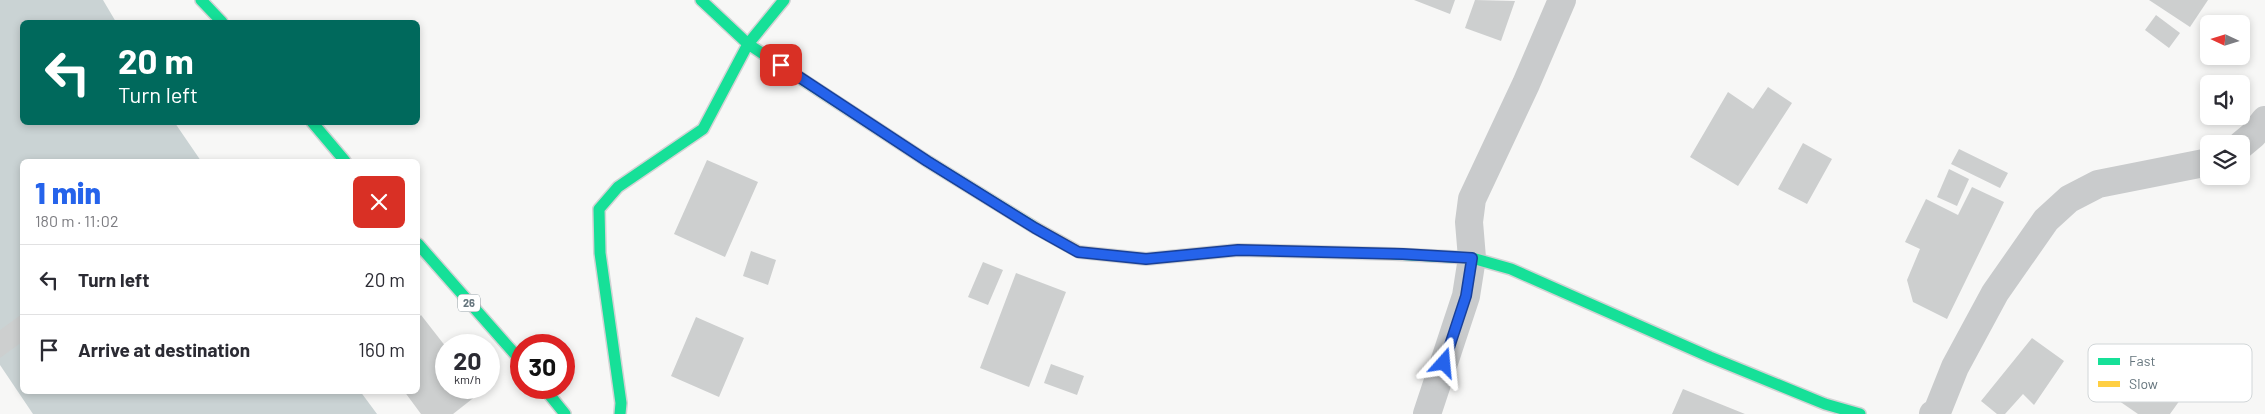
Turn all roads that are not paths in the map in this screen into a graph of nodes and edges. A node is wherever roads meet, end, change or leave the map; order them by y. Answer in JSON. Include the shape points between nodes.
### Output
{"nodes":[{"id":1,"x":201,"y":0,"type":"edge"},
{"id":2,"x":701,"y":0,"type":"edge"},
{"id":3,"x":784,"y":0,"type":"edge"},
{"id":4,"x":1562,"y":0,"type":"edge"},
{"id":5,"x":220,"y":20,"type":"edge"},
{"id":6,"x":748,"y":44,"type":"junction"},
{"id":7,"x":2265,"y":120,"type":"edge"},
{"id":8,"x":315,"y":125,"type":"edge"},
{"id":9,"x":2250,"y":138,"type":"edge"},
{"id":10,"x":343,"y":159,"type":"edge"},
{"id":11,"x":2200,"y":164,"type":"edge"},
{"id":12,"x":420,"y":246,"type":"edge"},
{"id":13,"x":1472,"y":258,"type":"junction"},
{"id":14,"x":510,"y":349,"type":"edge"},
{"id":15,"x":553,"y":399,"type":"edge"},
{"id":16,"x":565,"y":414,"type":"edge"},
{"id":17,"x":620,"y":414,"type":"edge"},
{"id":18,"x":1427,"y":414,"type":"edge"},
{"id":19,"x":1860,"y":414,"type":"edge"},
{"id":20,"x":1933,"y":414,"type":"edge"}],
"edges":[{"from":1,"to":5,"type":"street"},
{"from":2,"to":6,"type":"street"},
{"from":3,"to":6,"type":"street"},
{"from":4,"to":13,"type":"street","via":[[1472,198],[1469,222]]},
{"from":6,"to":13,"type":"street","via":[[927,161],[1078,252],[1146,259],[1238,250]]},
{"from":6,"to":17,"type":"street","via":[[702,129],[618,186],[599,209],[600,253]]},
{"from":7,"to":9,"type":"street"},
{"from":8,"to":10,"type":"street"},
{"from":11,"to":20,"type":"street","via":[[2098,184],[2069,199],[2052,215],[1995,293],[1954,367],[1937,412]]},
{"from":12,"to":14,"type":"street","number":"26"},
{"from":13,"to":18,"type":"street","via":[[1466,296]]},
{"from":13,"to":19,"type":"street","via":[[1511,268],[1710,357],[1825,404]]},
{"from":15,"to":16,"type":"street"}]}
